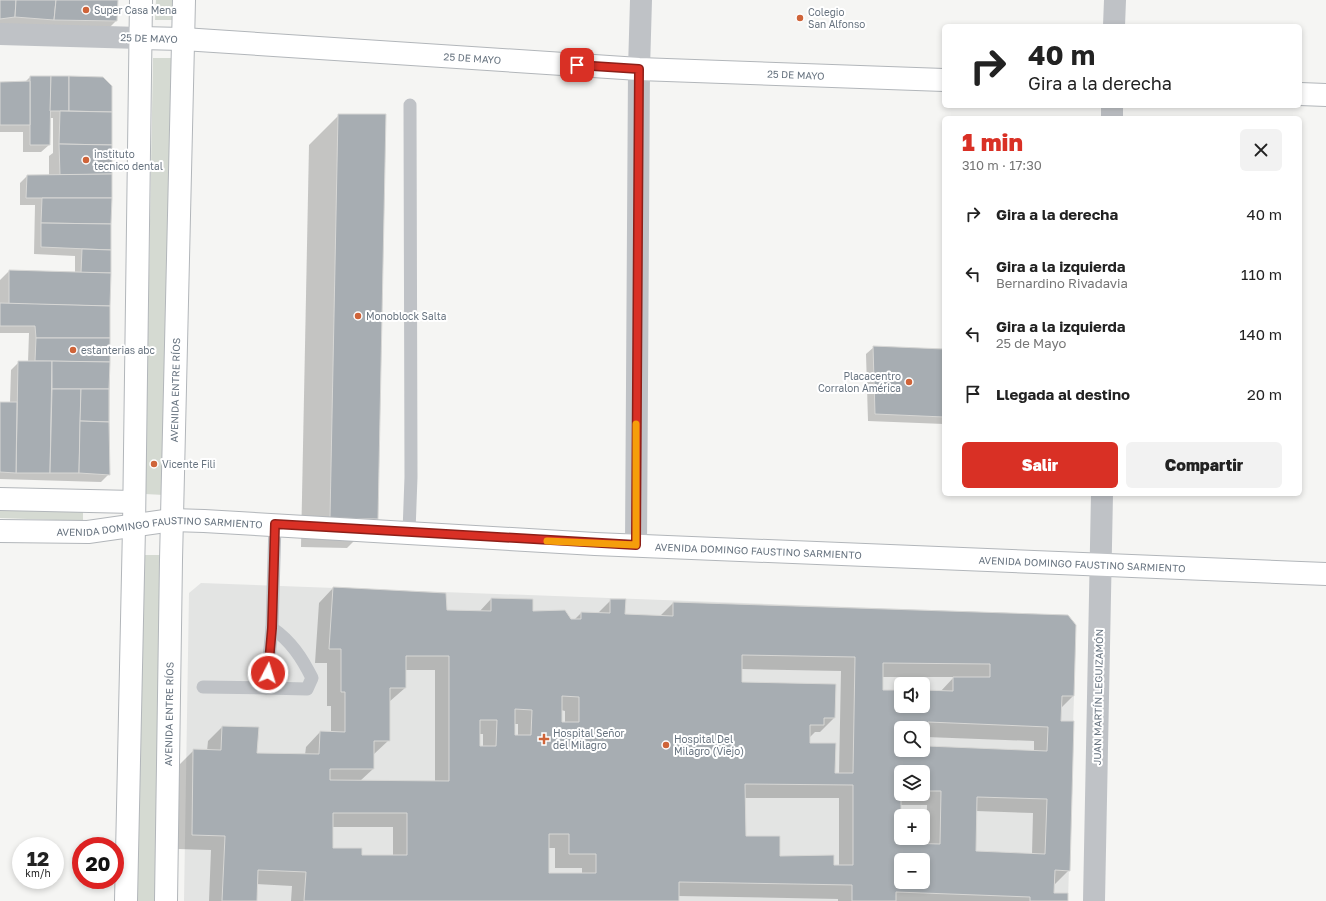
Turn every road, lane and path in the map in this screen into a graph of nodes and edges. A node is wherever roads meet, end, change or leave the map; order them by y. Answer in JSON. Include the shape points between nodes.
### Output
{"nodes":[{"id":1,"x":141,"y":0,"type":"edge"},
{"id":2,"x":184,"y":0,"type":"edge"},
{"id":3,"x":641,"y":0,"type":"edge"},
{"id":4,"x":1115,"y":0,"type":"edge"},
{"id":5,"x":1114,"y":24,"type":"edge"},
{"id":6,"x":0,"y":34,"type":"edge"},
{"id":7,"x":140,"y":38,"type":"junction"},
{"id":8,"x":183,"y":39,"type":"junction"},
{"id":9,"x":639,"y":69,"type":"junction"},
{"id":10,"x":942,"y":80,"type":"edge"},
{"id":11,"x":1302,"y":94,"type":"edge"},
{"id":12,"x":1326,"y":95,"type":"edge"},
{"id":13,"x":410,"y":105,"type":"dead end"},
{"id":14,"x":1102,"y":496,"type":"edge"},
{"id":15,"x":0,"y":499,"type":"edge"},
{"id":16,"x":134,"y":502,"type":"junction"},
{"id":17,"x":172,"y":520,"type":"junction"},
{"id":18,"x":275,"y":524,"type":"junction"},
{"id":19,"x":134,"y":527,"type":"junction"},
{"id":20,"x":0,"y":531,"type":"edge"},
{"id":21,"x":409,"y":532,"type":"junction"},
{"id":22,"x":636,"y":545,"type":"junction"},
{"id":23,"x":1100,"y":564,"type":"junction"},
{"id":24,"x":1326,"y":574,"type":"edge"},
{"id":25,"x":272,"y":628,"type":"junction"},
{"id":26,"x":203,"y":687,"type":"dead end"},
{"id":27,"x":266,"y":688,"type":"junction"},
{"id":28,"x":126,"y":901,"type":"edge"},
{"id":29,"x":166,"y":901,"type":"edge"},
{"id":30,"x":1094,"y":901,"type":"edge"}],
"edges":[{"from":1,"to":7,"type":"main road"},
{"from":2,"to":8,"type":"main road","name":"AVENIDA ENTRE RÍOS"},
{"from":3,"to":9,"type":"street"},
{"from":4,"to":5,"type":"street"},
{"from":6,"to":7,"type":"street","name":"25 DE MAYO"},
{"from":7,"to":8,"type":"main road","name":"25 DE MAYO"},
{"from":7,"to":16,"type":"main road"},
{"from":8,"to":9,"type":"main road","name":"25 DE MAYO"},
{"from":8,"to":17,"type":"main road","name":"AVENIDA ENTRE RÍOS"},
{"from":9,"to":10,"type":"main road","name":"25 DE MAYO"},
{"from":9,"to":22,"type":"street"},
{"from":11,"to":12,"type":"main road"},
{"from":13,"to":21,"type":"lane"},
{"from":14,"to":23,"type":"street","name":"JUAN MARTÍN LEGUIZAMÓN"},
{"from":15,"to":16,"type":"main road"},
{"from":16,"to":19,"type":"main road"},
{"from":17,"to":18,"type":"main road","name":"AVENIDA DOMINGO FAUSTINO SARMIENTO"},
{"from":17,"to":19,"type":"main road","name":"AVENIDA DOMINGO FAUSTINO SARMIENTO"},
{"from":17,"to":29,"type":"main road","name":"AVENIDA ENTRE RÍOS"},
{"from":18,"to":21,"type":"main road","name":"AVENIDA DOMINGO FAUSTINO SARMIENTO"},
{"from":18,"to":25,"type":"lane"},
{"from":19,"to":20,"type":"main road","name":"AVENIDA DOMINGO FAUSTINO SARMIENTO","via":[[67,533]]},
{"from":19,"to":28,"type":"main road"},
{"from":21,"to":22,"type":"main road","name":"AVENIDA DOMINGO FAUSTINO SARMIENTO"},
{"from":22,"to":23,"type":"main road","name":"AVENIDA DOMINGO FAUSTINO SARMIENTO"},
{"from":23,"to":24,"type":"main road","name":"AVENIDA DOMINGO FAUSTINO SARMIENTO"},
{"from":23,"to":30,"type":"street","name":"JUAN MARTÍN LEGUIZAMÓN"},
{"from":25,"to":27,"type":"lane"},
{"from":25,"to":27,"type":"lane","via":[[284,636],[301,657],[312,678],[307,689]]},
{"from":26,"to":27,"type":"lane"}]}
